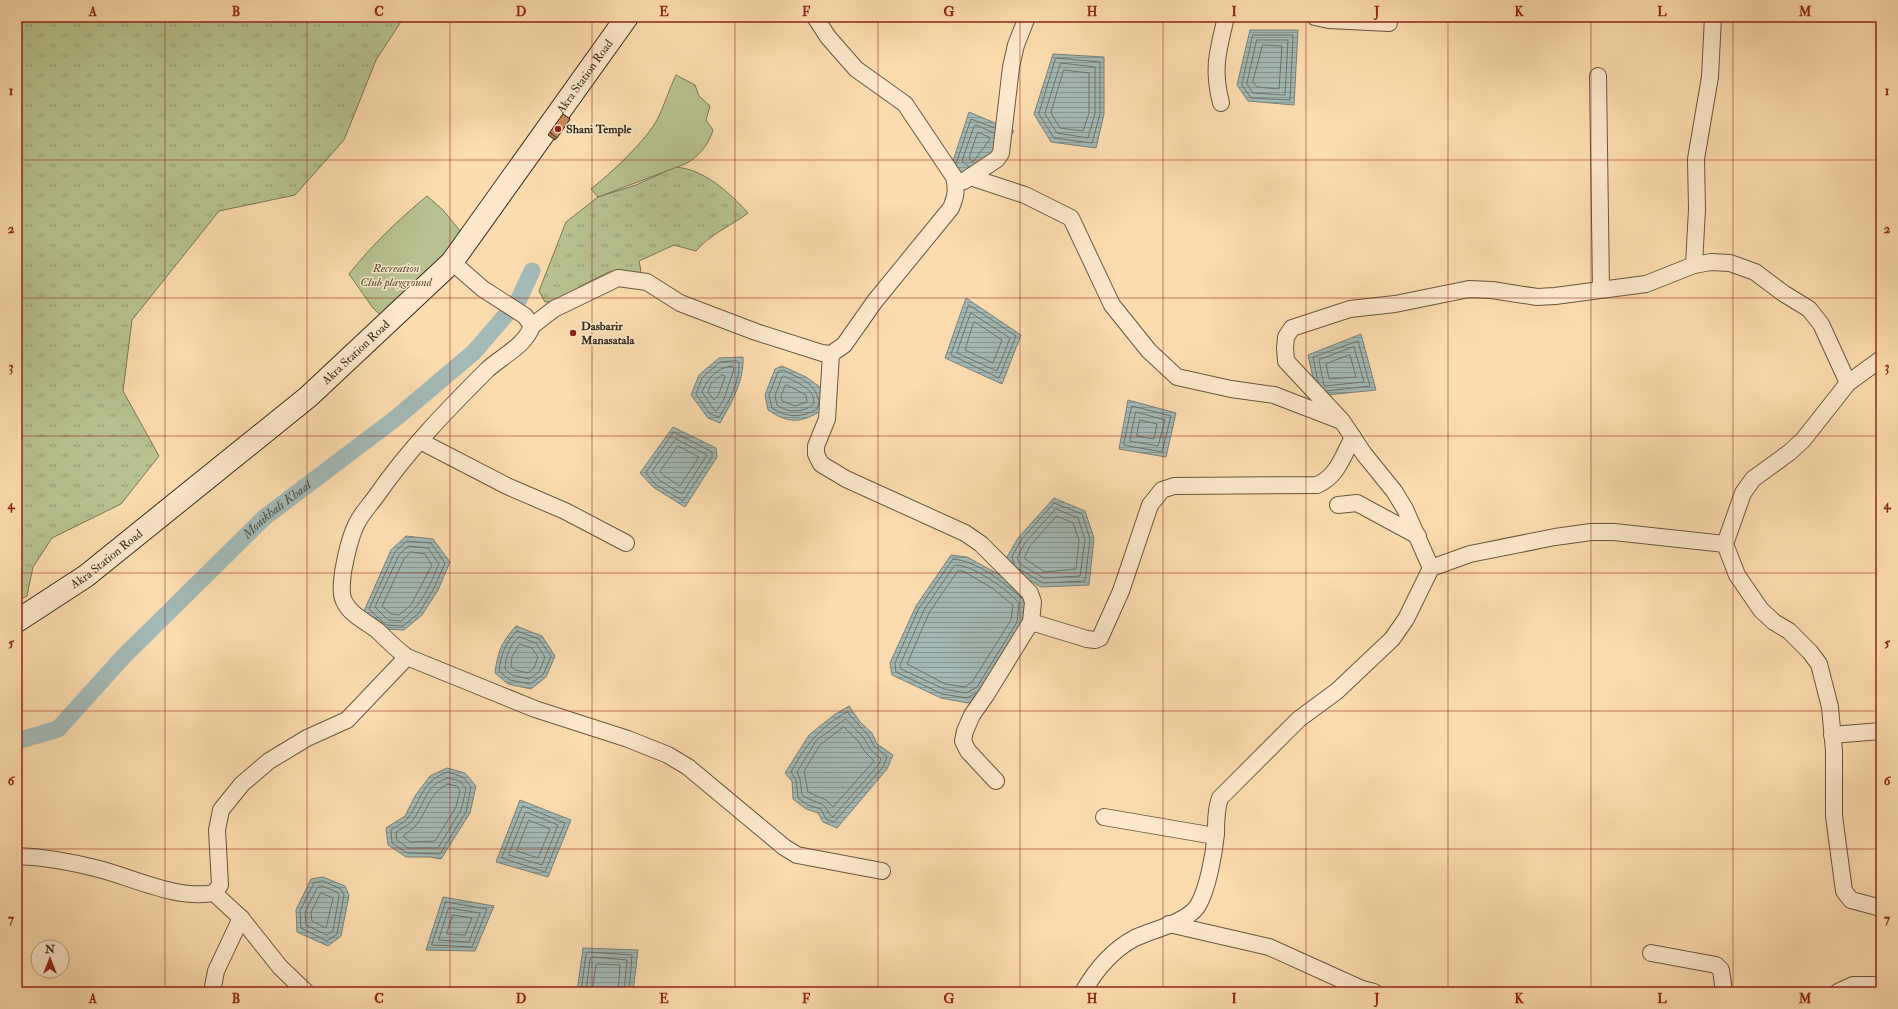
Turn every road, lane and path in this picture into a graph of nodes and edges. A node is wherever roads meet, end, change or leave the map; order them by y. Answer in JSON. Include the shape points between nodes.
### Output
{"nodes":[{"id":1,"x":627,"y":17,"type":"edge"},
{"id":2,"x":815,"y":17,"type":"edge"},
{"id":3,"x":1026,"y":17,"type":"edge"},
{"id":4,"x":1226,"y":17,"type":"edge"},
{"id":5,"x":1315,"y":17,"type":"edge"},
{"id":6,"x":1713,"y":17,"type":"edge"},
{"id":7,"x":1389,"y":23,"type":"dead end"},
{"id":8,"x":1598,"y":76,"type":"dead end"},
{"id":9,"x":1221,"y":103,"type":"dead end"},
{"id":10,"x":970,"y":177,"type":"junction"},
{"id":11,"x":956,"y":187,"type":"junction"},
{"id":12,"x":452,"y":262,"type":"junction"},
{"id":13,"x":1694,"y":265,"type":"junction"},
{"id":14,"x":1601,"y":289,"type":"junction"},
{"id":15,"x":529,"y":321,"type":"junction"},
{"id":16,"x":832,"y":354,"type":"junction"},
{"id":17,"x":1875,"y":363,"type":"edge"},
{"id":18,"x":1852,"y":380,"type":"junction"},
{"id":19,"x":1342,"y":421,"type":"junction"},
{"id":20,"x":1353,"y":437,"type":"junction"},
{"id":21,"x":420,"y":441,"type":"junction"},
{"id":22,"x":1338,"y":505,"type":"dead end"},
{"id":23,"x":1418,"y":536,"type":"junction"},
{"id":24,"x":626,"y":543,"type":"dead end"},
{"id":25,"x":1725,"y":544,"type":"junction"},
{"id":26,"x":1431,"y":568,"type":"junction"},
{"id":27,"x":17,"y":621,"type":"edge"},
{"id":28,"x":1031,"y":622,"type":"junction"},
{"id":29,"x":407,"y":657,"type":"junction"},
{"id":30,"x":1881,"y":731,"type":"edge"},
{"id":31,"x":1832,"y":735,"type":"junction"},
{"id":32,"x":996,"y":781,"type":"dead end"},
{"id":33,"x":1104,"y":817,"type":"dead end"},
{"id":34,"x":1215,"y":836,"type":"junction"},
{"id":35,"x":17,"y":856,"type":"edge"},
{"id":36,"x":882,"y":871,"type":"dead end"},
{"id":37,"x":214,"y":893,"type":"junction"},
{"id":38,"x":1881,"y":908,"type":"edge"},
{"id":39,"x":241,"y":918,"type":"junction"},
{"id":40,"x":1169,"y":924,"type":"junction"},
{"id":41,"x":1651,"y":953,"type":"dead end"},
{"id":42,"x":1881,"y":985,"type":"edge"},
{"id":43,"x":212,"y":992,"type":"edge"},
{"id":44,"x":306,"y":992,"type":"edge"},
{"id":45,"x":1082,"y":992,"type":"edge"},
{"id":46,"x":1374,"y":992,"type":"edge"},
{"id":47,"x":1724,"y":992,"type":"edge"},
{"id":48,"x":1838,"y":992,"type":"edge"}],
"edges":[{"from":1,"to":12,"type":"main road","name":"Akra Station Road"},
{"from":2,"to":11,"type":"street","via":[[828,37],[856,69],[905,104],[954,177]]},
{"from":3,"to":10,"type":"street","via":[[1011,67],[1001,153],[997,159]]},
{"from":4,"to":9,"type":"street","via":[[1216,55],[1216,83]]},
{"from":5,"to":7,"type":"street"},
{"from":6,"to":13,"type":"street","via":[[1710,78],[1696,159]]},
{"from":8,"to":14,"type":"street"},
{"from":10,"to":11,"type":"street"},
{"from":10,"to":19,"type":"street","via":[[1025,195],[1071,218],[1112,305],[1149,351],[1177,377],[1274,395]]},
{"from":11,"to":16,"type":"street","via":[[956,196],[951,208],[875,301],[844,345]]},
{"from":12,"to":15,"type":"street","via":[[483,289]]},
{"from":12,"to":27,"type":"main road","name":"Akra Station Road","via":[[308,397],[86,576]]},
{"from":13,"to":14,"type":"street","via":[[1646,284]]},
{"from":13,"to":18,"type":"street","via":[[1711,262],[1730,263],[1755,272],[1809,309],[1821,324]]},
{"from":14,"to":19,"type":"street","via":[[1537,297],[1469,289],[1350,310],[1292,328],[1286,336],[1286,361]]},
{"from":15,"to":16,"type":"street","via":[[618,278],[647,282],[680,302],[756,332]]},
{"from":15,"to":21,"type":"street","via":[[530,333],[522,342],[490,367]]},
{"from":16,"to":28,"type":"street","via":[[827,419],[816,446],[816,454],[822,464],[846,479],[965,533],[981,544],[1030,592],[1033,602]]},
{"from":17,"to":18,"type":"street"},
{"from":18,"to":25,"type":"street","via":[[1803,440],[1753,479],[1743,493]]},
{"from":19,"to":20,"type":"street"},
{"from":20,"to":23,"type":"street","via":[[1406,509]]},
{"from":20,"to":28,"type":"street","via":[[1328,480],[1317,485],[1174,486],[1162,490],[1150,505],[1121,591],[1100,638],[1087,639]]},
{"from":21,"to":24,"type":"street"},
{"from":21,"to":29,"type":"street","via":[[389,477],[356,524],[347,551],[343,576],[344,603]]},
{"from":22,"to":23,"type":"street","via":[[1357,502]]},
{"from":23,"to":26,"type":"street"},
{"from":25,"to":26,"type":"street","via":[[1614,532],[1591,532],[1470,554]]},
{"from":25,"to":31,"type":"street","via":[[1738,575],[1761,610],[1789,631],[1819,664],[1830,707]]},
{"from":26,"to":34,"type":"street","via":[[1406,619],[1392,639],[1337,691],[1300,719],[1226,791],[1218,804]]},
{"from":28,"to":32,"type":"street","via":[[972,715],[965,731],[963,741],[968,751]]},
{"from":29,"to":36,"type":"street","via":[[535,709],[628,739],[668,755],[688,767],[797,856]]},
{"from":29,"to":37,"type":"street","via":[[347,720],[307,738],[269,761],[242,784],[221,810],[217,830],[220,885]]},
{"from":30,"to":31,"type":"street"},
{"from":31,"to":38,"type":"street","via":[[1834,816],[1844,891],[1851,900]]},
{"from":33,"to":34,"type":"street"},
{"from":34,"to":40,"type":"street","via":[[1210,873],[1197,907]]},
{"from":35,"to":37,"type":"street","via":[[46,858],[98,869],[155,887],[202,896]]},
{"from":37,"to":39,"type":"street"},
{"from":39,"to":43,"type":"street","via":[[216,971]]},
{"from":39,"to":44,"type":"street","via":[[280,967]]},
{"from":40,"to":45,"type":"street","via":[[1134,939],[1108,959]]},
{"from":40,"to":46,"type":"street","via":[[1269,947]]},
{"from":41,"to":47,"type":"street","via":[[1716,965],[1721,970]]},
{"from":42,"to":48,"type":"street","via":[[1854,985]]}]}
